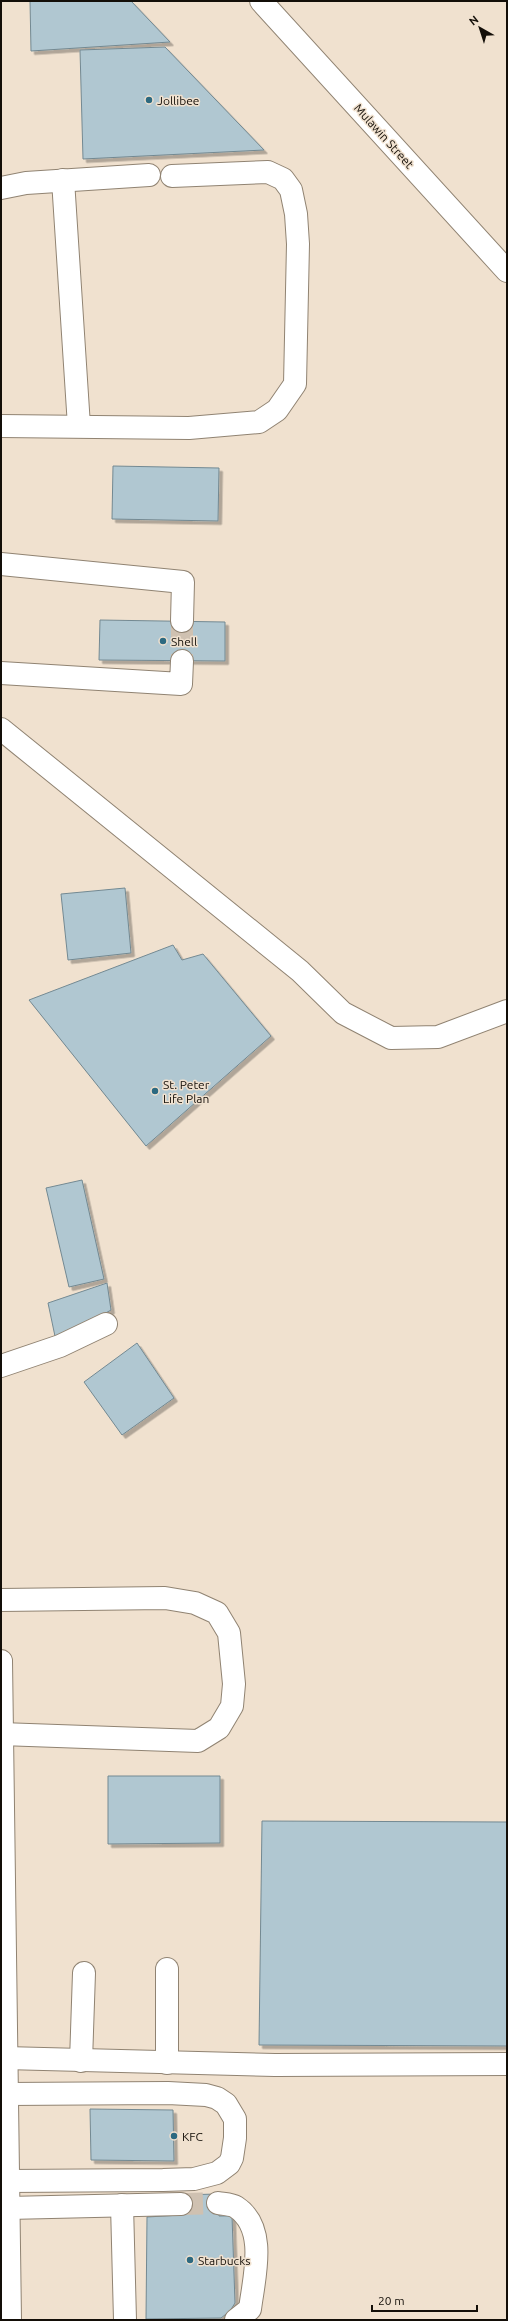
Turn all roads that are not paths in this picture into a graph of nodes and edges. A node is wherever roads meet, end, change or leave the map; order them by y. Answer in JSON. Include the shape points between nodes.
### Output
{"nodes":[{"id":1,"x":261,"y":1,"type":"edge"},
{"id":2,"x":149,"y":175,"type":"dead end"},
{"id":3,"x":172,"y":176,"type":"dead end"},
{"id":4,"x":62,"y":180,"type":"junction"},
{"id":5,"x":1,"y":188,"type":"edge"},
{"id":6,"x":507,"y":271,"type":"edge"},
{"id":7,"x":1,"y":426,"type":"edge"},
{"id":8,"x":79,"y":426,"type":"junction"},
{"id":9,"x":1,"y":564,"type":"edge"},
{"id":10,"x":182,"y":621,"type":"tunnel mouth"},
{"id":11,"x":182,"y":661,"type":"tunnel mouth"},
{"id":12,"x":1,"y":673,"type":"edge"},
{"id":13,"x":1,"y":729,"type":"edge"},
{"id":14,"x":507,"y":1011,"type":"edge"},
{"id":15,"x":106,"y":1324,"type":"dead end"},
{"id":16,"x":1,"y":1366,"type":"edge"},
{"id":17,"x":1,"y":1600,"type":"edge"},
{"id":18,"x":1,"y":1661,"type":"edge"},
{"id":19,"x":1,"y":1734,"type":"edge"},
{"id":20,"x":166,"y":1969,"type":"dead end"},
{"id":21,"x":84,"y":1973,"type":"dead end"},
{"id":22,"x":5,"y":2058,"type":"junction"},
{"id":23,"x":81,"y":2061,"type":"junction"},
{"id":24,"x":166,"y":2063,"type":"junction"},
{"id":25,"x":507,"y":2064,"type":"edge"},
{"id":26,"x":6,"y":2094,"type":"junction"},
{"id":27,"x":7,"y":2181,"type":"junction"},
{"id":28,"x":218,"y":2203,"type":"tunnel mouth"},
{"id":29,"x":180,"y":2204,"type":"tunnel mouth"},
{"id":30,"x":122,"y":2206,"type":"junction"},
{"id":31,"x":8,"y":2208,"type":"junction"},
{"id":32,"x":5,"y":2243,"type":"edge"},
{"id":33,"x":10,"y":2320,"type":"edge"},
{"id":34,"x":125,"y":2320,"type":"edge"},
{"id":35,"x":236,"y":2320,"type":"edge"}],
"edges":[{"from":1,"to":6,"type":"street","name":"Mulawin Street"},
{"from":2,"to":4,"type":"street"},
{"from":3,"to":8,"type":"street","via":[[268,172],[283,179],[290,190],[296,214],[298,244],[295,384],[277,410],[259,422],[189,428]]},
{"from":4,"to":5,"type":"street"},
{"from":4,"to":8,"type":"street"},
{"from":7,"to":8,"type":"street"},
{"from":9,"to":10,"type":"street","via":[[184,582]]},
{"from":11,"to":12,"type":"street","via":[[181,684]]},
{"from":13,"to":14,"type":"street","via":[[300,971],[343,1013],[391,1038],[438,1037]]},
{"from":15,"to":16,"type":"street","via":[[60,1346]]},
{"from":17,"to":19,"type":"street","via":[[165,1598],[195,1603],[217,1613],[229,1633],[234,1684],[232,1706],[219,1728],[198,1741]]},
{"from":18,"to":19,"type":"street"},
{"from":19,"to":22,"type":"street"},
{"from":20,"to":24,"type":"street"},
{"from":21,"to":23,"type":"street"},
{"from":22,"to":23,"type":"street"},
{"from":22,"to":26,"type":"street"},
{"from":23,"to":24,"type":"street"},
{"from":24,"to":25,"type":"street"},
{"from":26,"to":27,"type":"street"},
{"from":26,"to":27,"type":"street","via":[[168,2092],[206,2095],[226,2104],[235,2119],[232,2158],[229,2164],[217,2173],[194,2178],[163,2180]]},
{"from":27,"to":31,"type":"street"},
{"from":28,"to":35,"type":"street","via":[[234,2206],[246,2215],[255,2233],[256,2260],[250,2308]]},
{"from":29,"to":30,"type":"street"},
{"from":30,"to":31,"type":"street"},
{"from":30,"to":34,"type":"street"},
{"from":31,"to":32,"type":"street"},
{"from":32,"to":33,"type":"street"}]}
